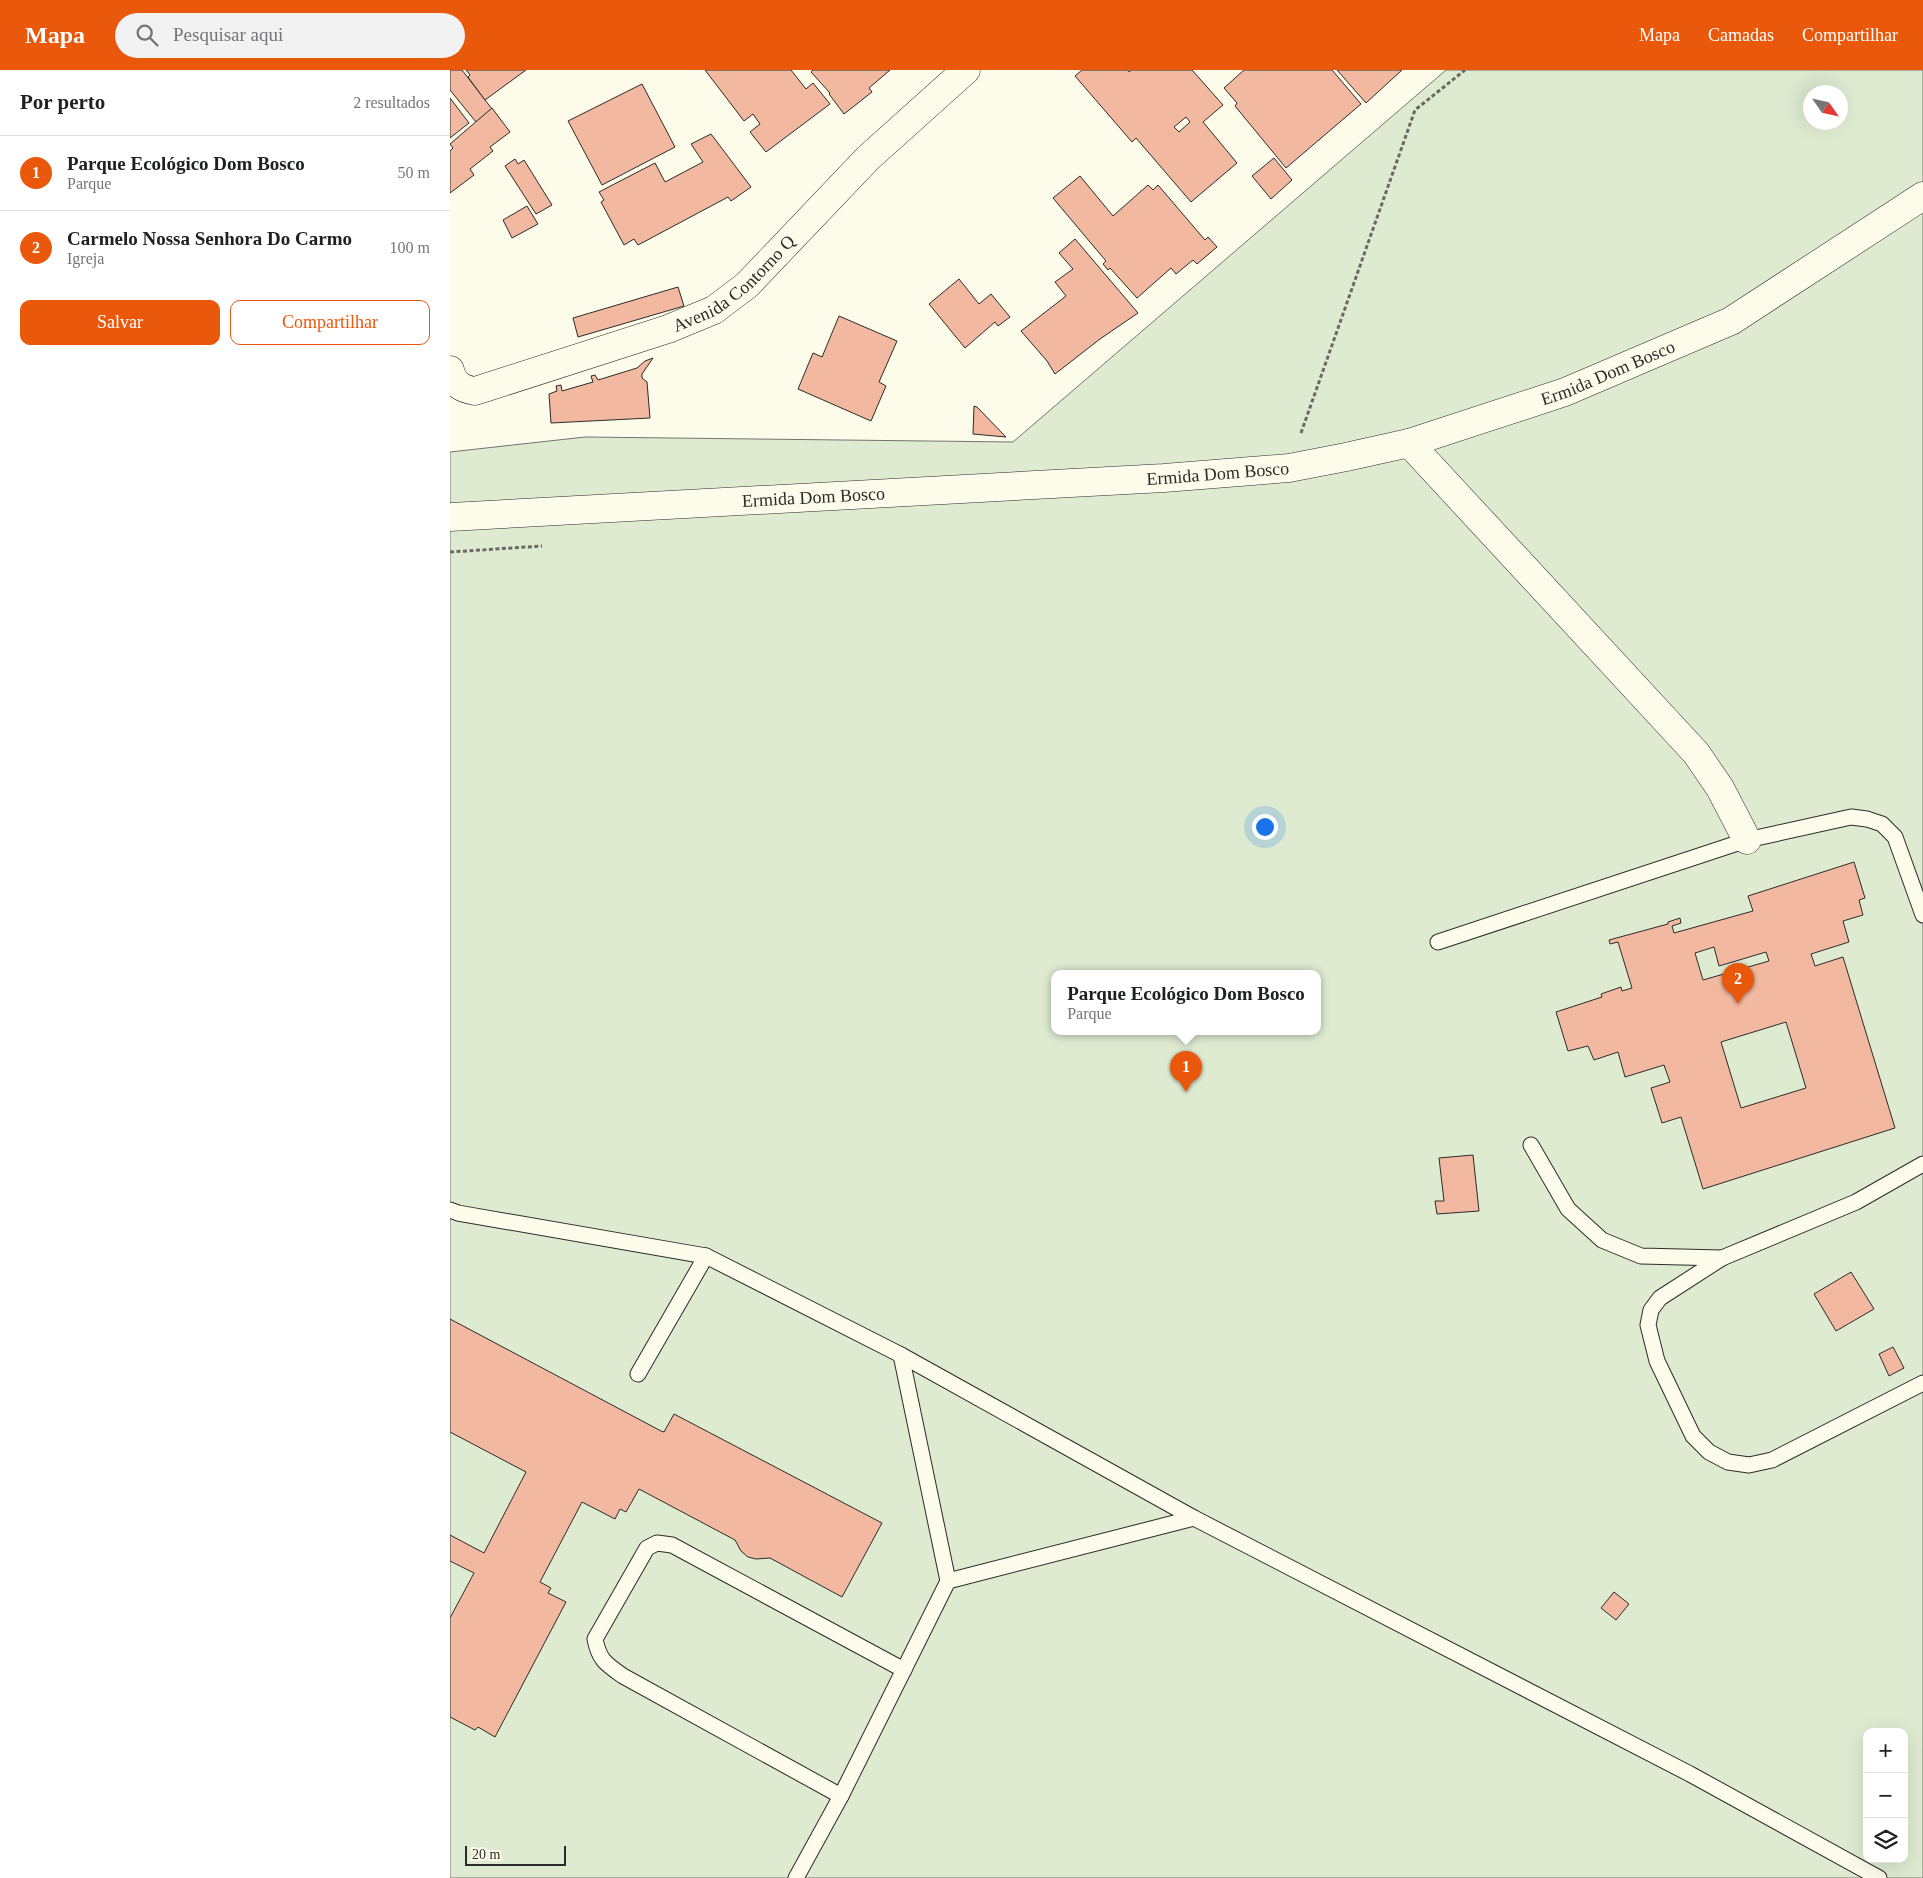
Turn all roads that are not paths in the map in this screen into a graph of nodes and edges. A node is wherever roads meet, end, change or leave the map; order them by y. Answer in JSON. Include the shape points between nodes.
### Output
{"nodes":[{"id":1,"x":966,"y":70,"type":"edge"},
{"id":2,"x":1923,"y":196,"type":"edge"},
{"id":3,"x":450,"y":370,"type":"edge"},
{"id":4,"x":1409,"y":443,"type":"junction"},
{"id":5,"x":450,"y":518,"type":"edge"},
{"id":6,"x":1747,"y":840,"type":"junction"},
{"id":7,"x":1923,"y":915,"type":"edge"},
{"id":8,"x":1438,"y":942,"type":"dead end"},
{"id":9,"x":1531,"y":1145,"type":"dead end"},
{"id":10,"x":1923,"y":1164,"type":"edge"},
{"id":11,"x":450,"y":1210,"type":"edge"},
{"id":12,"x":706,"y":1256,"type":"junction"},
{"id":13,"x":1722,"y":1258,"type":"junction"},
{"id":14,"x":901,"y":1355,"type":"junction"},
{"id":15,"x":638,"y":1374,"type":"dead end"},
{"id":16,"x":1923,"y":1383,"type":"edge"},
{"id":17,"x":1194,"y":1518,"type":"junction"},
{"id":18,"x":948,"y":1581,"type":"junction"},
{"id":19,"x":904,"y":1670,"type":"junction"},
{"id":20,"x":841,"y":1796,"type":"junction"},
{"id":21,"x":796,"y":1878,"type":"edge"},
{"id":22,"x":1879,"y":1878,"type":"edge"}],
"edges":[{"from":1,"to":3,"type":"street","name":"Avenida Contorno Q","via":[[868,158],[748,286],[714,310],[668,329],[475,391],[459,386]]},
{"from":2,"to":4,"type":"street","name":"Ermida Dom Bosco","via":[[1731,321],[1565,392]]},
{"from":4,"to":5,"type":"street","name":"Ermida Dom Bosco","via":[[1288,468],[1164,478]]},
{"from":4,"to":6,"type":"street","via":[[1696,753],[1720,788]]},
{"from":6,"to":7,"type":"lane","via":[[1851,817],[1882,824],[1895,837]]},
{"from":6,"to":8,"type":"lane"},
{"from":9,"to":13,"type":"lane","via":[[1568,1209],[1602,1240],[1641,1256]]},
{"from":10,"to":13,"type":"lane","via":[[1856,1202]]},
{"from":11,"to":12,"type":"lane"},
{"from":12,"to":14,"type":"lane"},
{"from":12,"to":15,"type":"lane"},
{"from":13,"to":16,"type":"lane","via":[[1660,1298],[1651,1310],[1648,1325],[1658,1361],[1688,1428],[1710,1452],[1728,1462],[1749,1465],[1772,1460]]},
{"from":14,"to":17,"type":"lane"},
{"from":14,"to":18,"type":"lane"},
{"from":17,"to":18,"type":"lane"},
{"from":17,"to":22,"type":"lane","via":[[1690,1774]]},
{"from":18,"to":19,"type":"lane"},
{"from":19,"to":20,"type":"lane"},
{"from":19,"to":20,"type":"lane","via":[[672,1545],[657,1543],[647,1548],[595,1639],[598,1654],[623,1676]]},
{"from":20,"to":21,"type":"lane"}]}
